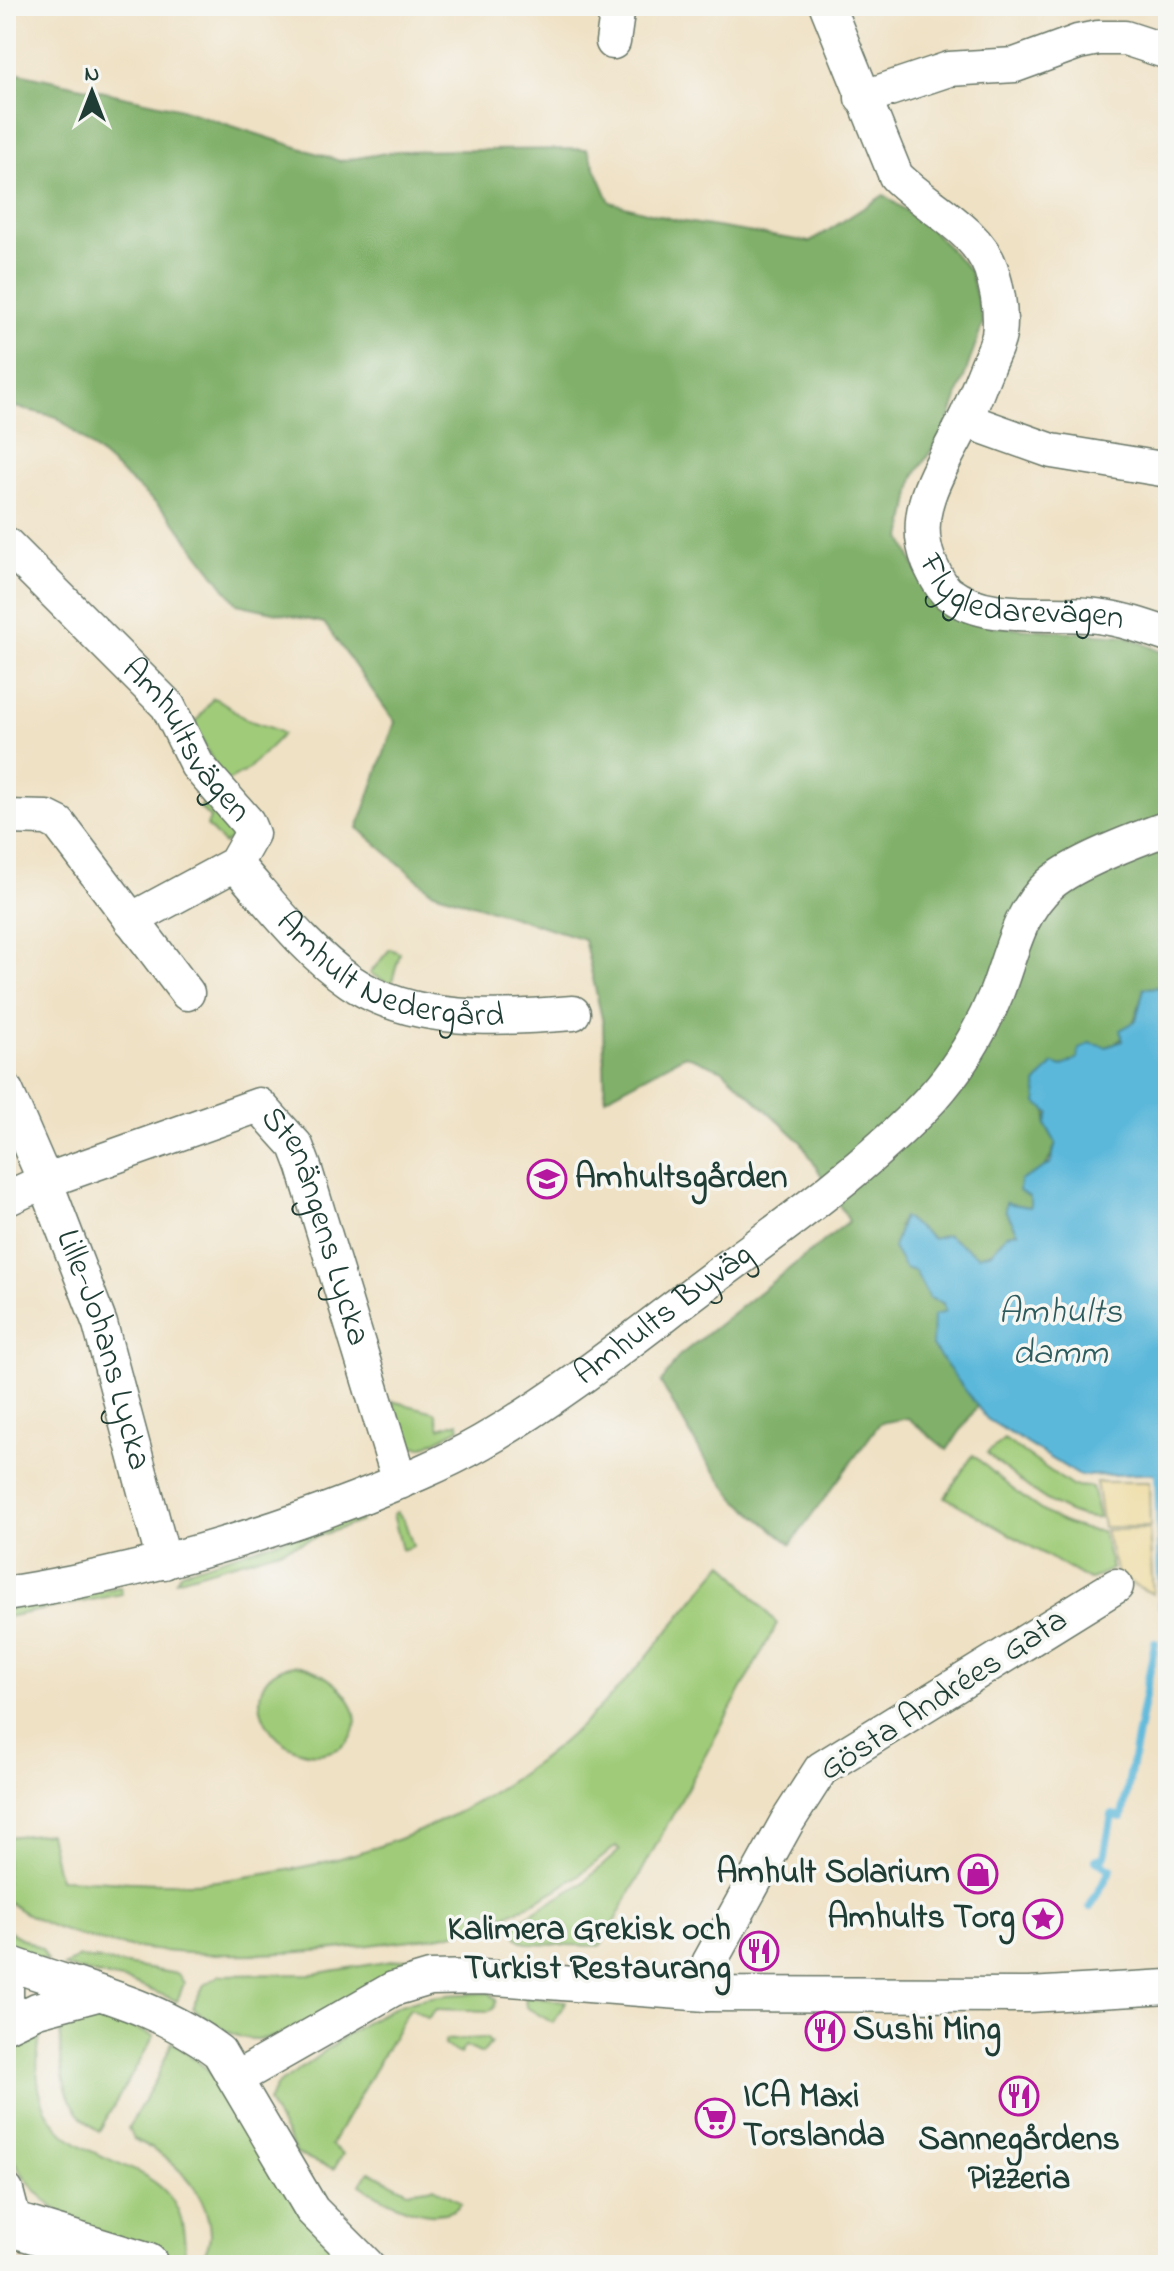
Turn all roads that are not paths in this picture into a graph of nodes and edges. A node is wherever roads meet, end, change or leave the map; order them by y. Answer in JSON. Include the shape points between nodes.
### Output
{"nodes":[{"id":1,"x":618,"y":6,"type":"edge"},
{"id":2,"x":827,"y":6,"type":"edge"},
{"id":3,"x":613,"y":42,"type":"dead end"},
{"id":4,"x":1168,"y":52,"type":"edge"},
{"id":5,"x":862,"y":98,"type":"junction"},
{"id":6,"x":965,"y":420,"type":"junction"},
{"id":7,"x":1168,"y":470,"type":"edge"},
{"id":8,"x":6,"y":544,"type":"edge"},
{"id":9,"x":1168,"y":635,"type":"edge"},
{"id":10,"x":6,"y":817,"type":"edge"},
{"id":11,"x":1168,"y":828,"type":"edge"},
{"id":12,"x":235,"y":864,"type":"junction"},
{"id":13,"x":131,"y":920,"type":"junction"},
{"id":14,"x":187,"y":993,"type":"dead end"},
{"id":15,"x":573,"y":1013,"type":"dead end"},
{"id":16,"x":6,"y":1091,"type":"edge"},
{"id":17,"x":45,"y":1181,"type":"junction"},
{"id":18,"x":6,"y":1199,"type":"edge"},
{"id":19,"x":400,"y":1482,"type":"junction"},
{"id":20,"x":164,"y":1562,"type":"junction"},
{"id":21,"x":1116,"y":1586,"type":"dead end"},
{"id":22,"x":6,"y":1594,"type":"edge"},
{"id":23,"x":6,"y":1962,"type":"edge"},
{"id":24,"x":6,"y":1982,"type":"edge"},
{"id":25,"x":1168,"y":1987,"type":"edge"},
{"id":26,"x":97,"y":1994,"type":"junction"},
{"id":27,"x":706,"y":1994,"type":"junction"},
{"id":28,"x":6,"y":2013,"type":"edge"},
{"id":29,"x":6,"y":2025,"type":"edge"},
{"id":30,"x":237,"y":2078,"type":"junction"},
{"id":31,"x":15,"y":2220,"type":"edge"},
{"id":32,"x":146,"y":2265,"type":"edge"},
{"id":33,"x":367,"y":2265,"type":"edge"}],
"edges":[{"from":1,"to":3,"type":"street"},
{"from":2,"to":5,"type":"street","name":"Flygledarevägen"},
{"from":4,"to":5,"type":"street","via":[[1125,38],[1098,38],[1015,65],[949,69]]},
{"from":5,"to":6,"type":"street","name":"Flygledarevägen","via":[[896,176],[975,243],[990,266],[999,335]]},
{"from":6,"to":7,"type":"street","via":[[1052,451]]},
{"from":6,"to":9,"type":"street","name":"Flygledarevägen","via":[[935,476],[922,516],[927,555],[948,593],[1000,611],[1100,616]]},
{"from":8,"to":12,"type":"street","name":"Amhultsvägen","via":[[168,706],[197,765],[247,822],[252,834]]},
{"from":10,"to":13,"type":"street","via":[[47,818],[59,824]]},
{"from":11,"to":19,"type":"street","name":"Amhults Byväg","via":[[1120,846],[1050,884],[1018,927],[997,992],[954,1074],[920,1111],[798,1215],[535,1407],[481,1443]]},
{"from":12,"to":13,"type":"street","name":"Amhultsvägen"},
{"from":12,"to":15,"type":"street","name":"Amhult Nedergård","via":[[353,984],[464,1016]]},
{"from":13,"to":14,"type":"street"},
{"from":16,"to":17,"type":"street","name":"Lille-Johans Lycka"},
{"from":17,"to":18,"type":"street"},
{"from":17,"to":19,"type":"street","name":"Stenängens Lycka","via":[[259,1105],[296,1146],[304,1167]]},
{"from":17,"to":20,"type":"street","name":"Lille-Johans Lycka","via":[[100,1324]]},
{"from":19,"to":20,"type":"street","name":"Amhults Byväg","via":[[297,1522]]},
{"from":20,"to":22,"type":"street","name":"Amhults Byväg"},
{"from":21,"to":27,"type":"street","name":"Gösta Andrées Gata","via":[[821,1769],[709,1963]]},
{"from":23,"to":26,"type":"street","via":[[73,1981]]},
{"from":24,"to":28,"type":"street"},
{"from":25,"to":27,"type":"street","via":[[1029,1995]]},
{"from":26,"to":29,"type":"street","via":[[37,2010]]},
{"from":26,"to":30,"type":"street","via":[[145,2008],[196,2034],[219,2052]]},
{"from":27,"to":30,"type":"street","via":[[482,1977],[430,1978],[393,1989]]},
{"from":30,"to":33,"type":"street","via":[[312,2210]]},
{"from":31,"to":32,"type":"main road"}]}
